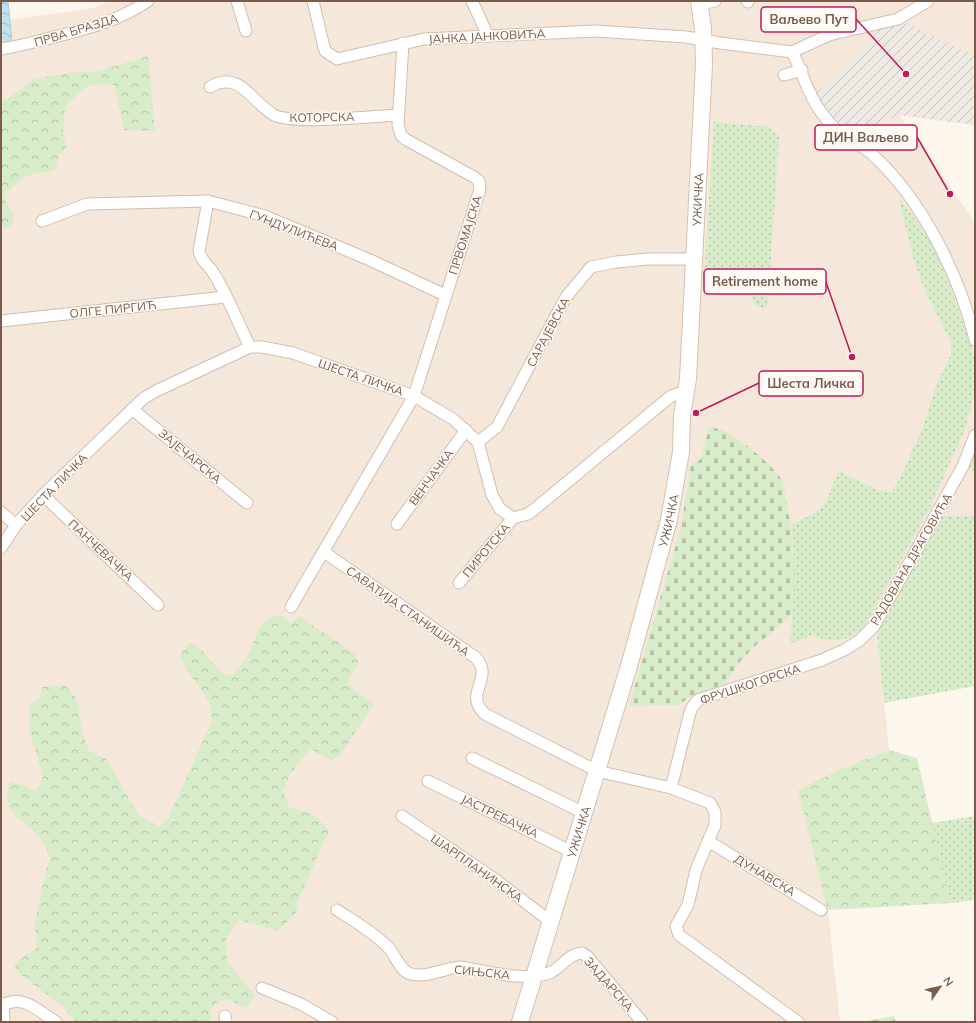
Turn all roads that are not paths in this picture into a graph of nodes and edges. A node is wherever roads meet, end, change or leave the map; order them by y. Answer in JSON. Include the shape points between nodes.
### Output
{"nodes":[{"id":1,"x":148,"y":1,"type":"edge"},
{"id":2,"x":237,"y":1,"type":"edge"},
{"id":3,"x":313,"y":1,"type":"edge"},
{"id":4,"x":472,"y":1,"type":"edge"},
{"id":5,"x":928,"y":1,"type":"edge"},
{"id":6,"x":705,"y":2,"type":"edge"},
{"id":7,"x":246,"y":31,"type":"dead end"},
{"id":8,"x":488,"y":36,"type":"junction"},
{"id":9,"x":704,"y":41,"type":"junction"},
{"id":10,"x":403,"y":43,"type":"junction"},
{"id":11,"x":1,"y":49,"type":"edge"},
{"id":12,"x":792,"y":52,"type":"junction"},
{"id":13,"x":802,"y":70,"type":"junction"},
{"id":14,"x":784,"y":76,"type":"dead end"},
{"id":15,"x":210,"y":87,"type":"dead end"},
{"id":16,"x":399,"y":115,"type":"junction"},
{"id":17,"x":208,"y":200,"type":"junction"},
{"id":18,"x":42,"y":221,"type":"dead end"},
{"id":19,"x":693,"y":259,"type":"junction"},
{"id":20,"x":445,"y":295,"type":"junction"},
{"id":21,"x":225,"y":297,"type":"junction"},
{"id":22,"x":1,"y":321,"type":"edge"},
{"id":23,"x":975,"y":340,"type":"edge"},
{"id":24,"x":250,"y":347,"type":"junction"},
{"id":25,"x":687,"y":391,"type":"junction"},
{"id":26,"x":414,"y":396,"type":"junction"},
{"id":27,"x":132,"y":409,"type":"junction"},
{"id":28,"x":466,"y":430,"type":"junction"},
{"id":29,"x":975,"y":435,"type":"edge"},
{"id":30,"x":478,"y":442,"type":"junction"},
{"id":31,"x":43,"y":495,"type":"junction"},
{"id":32,"x":247,"y":503,"type":"dead end"},
{"id":33,"x":1,"y":512,"type":"edge"},
{"id":34,"x":513,"y":518,"type":"junction"},
{"id":35,"x":397,"y":524,"type":"dead end"},
{"id":36,"x":16,"y":525,"type":"junction"},
{"id":37,"x":1,"y":548,"type":"edge"},
{"id":38,"x":324,"y":552,"type":"junction"},
{"id":39,"x":458,"y":583,"type":"dead end"},
{"id":40,"x":158,"y":605,"type":"dead end"},
{"id":41,"x":291,"y":607,"type":"dead end"},
{"id":42,"x":822,"y":660,"type":"joint"},
{"id":43,"x":472,"y":758,"type":"dead end"},
{"id":44,"x":597,"y":771,"type":"junction"},
{"id":45,"x":428,"y":780,"type":"dead end"},
{"id":46,"x":671,"y":788,"type":"junction"},
{"id":47,"x":584,"y":813,"type":"junction"},
{"id":48,"x":402,"y":816,"type":"dead end"},
{"id":49,"x":708,"y":841,"type":"junction"},
{"id":50,"x":572,"y":852,"type":"junction"},
{"id":51,"x":337,"y":910,"type":"dead end"},
{"id":52,"x":822,"y":910,"type":"dead end"},
{"id":53,"x":551,"y":922,"type":"junction"},
{"id":54,"x":533,"y":978,"type":"junction"},
{"id":55,"x":262,"y":988,"type":"dead end"},
{"id":56,"x":2,"y":1004,"type":"edge"},
{"id":57,"x":4,"y":1022,"type":"edge"},
{"id":58,"x":56,"y":1022,"type":"edge"},
{"id":59,"x":332,"y":1022,"type":"edge"},
{"id":60,"x":520,"y":1022,"type":"edge"},
{"id":61,"x":642,"y":1022,"type":"edge"},
{"id":62,"x":798,"y":1022,"type":"edge"}],
"edges":[{"from":1,"to":11,"type":"street","name":"ПРВА БРАЗДА","via":[[132,12],[98,26]]},
{"from":2,"to":7,"type":"street"},
{"from":3,"to":10,"type":"street","name":"ЈАНКА ЈАНКОВИЋА","via":[[325,51],[330,56],[337,59]]},
{"from":4,"to":8,"type":"street"},
{"from":5,"to":12,"type":"street","via":[[898,19],[829,35]]},
{"from":6,"to":9,"type":"main road","name":"УЖИЧКА"},
{"from":8,"to":9,"type":"street","name":"ЈАНКА ЈАНКОВИЋА","via":[[596,31],[686,37]]},
{"from":8,"to":10,"type":"street","name":"ЈАНКА ЈАНКОВИЋА","via":[[424,39]]},
{"from":9,"to":12,"type":"street","name":"ЈАНКА ЈАНКОВИЋА"},
{"from":9,"to":19,"type":"main road","name":"УЖИЧКА"},
{"from":10,"to":16,"type":"street","name":"ПРВОМАЈСКА"},
{"from":12,"to":13,"type":"street"},
{"from":13,"to":14,"type":"street"},
{"from":13,"to":23,"type":"street","via":[[808,93],[834,128],[875,156],[910,196],[946,258]]},
{"from":15,"to":16,"type":"street","name":"КОТОРСКА","via":[[217,82],[237,84],[273,115],[295,120]]},
{"from":16,"to":20,"type":"street","name":"ПРВОМАЈСКА","via":[[400,135],[479,181],[480,189]]},
{"from":17,"to":18,"type":"street","name":"ГУНДУЛИЋЕВА","via":[[87,204]]},
{"from":17,"to":20,"type":"street","name":"ГУНДУЛИЋЕВА","via":[[265,216]]},
{"from":17,"to":21,"type":"street","via":[[199,251],[203,262],[214,272]]},
{"from":19,"to":25,"type":"main road","name":"УЖИЧКА"},
{"from":19,"to":30,"type":"street","name":"САРАЈЕВСКА","via":[[648,259],[591,267],[566,297],[497,427]]},
{"from":20,"to":26,"type":"street","name":"ПРВОМАЈСКА"},
{"from":21,"to":22,"type":"street","name":"ОЛГЕ ПИРГИЋ"},
{"from":21,"to":24,"type":"street"},
{"from":24,"to":26,"type":"street","name":"ШЕСТА ЛИЧКА","via":[[293,353]]},
{"from":24,"to":27,"type":"street","name":"ШЕСТА ЛИЧКА","via":[[158,390]]},
{"from":25,"to":34,"type":"street","via":[[671,396],[528,514]]},
{"from":25,"to":44,"type":"main road","name":"УЖИЧКА","via":[[682,415],[681,452],[669,520]]},
{"from":26,"to":28,"type":"street","name":"ШЕСТА ЛИЧКА","via":[[456,421]]},
{"from":26,"to":38,"type":"street"},
{"from":27,"to":31,"type":"street","name":"ШЕСТА ЛИЧКА"},
{"from":27,"to":32,"type":"street","name":"ЗАЈЕЧАРСКА"},
{"from":28,"to":30,"type":"street","name":"ШЕСТА ЛИЧКА"},
{"from":28,"to":35,"type":"street","name":"ВЕНЧАЧКА"},
{"from":29,"to":42,"type":"street","name":"РАДОВАНА ДРАГОВИЋА","via":[[963,466],[874,626],[846,649]]},
{"from":30,"to":34,"type":"street","via":[[492,495],[500,509]]},
{"from":31,"to":36,"type":"street","name":"ШЕСТА ЛИЧКА"},
{"from":31,"to":40,"type":"street","name":"ПАНЧЕВАЧКА"},
{"from":33,"to":36,"type":"street"},
{"from":34,"to":39,"type":"street","name":"ПИРОТСКА"},
{"from":36,"to":37,"type":"street","name":"ШЕСТА ЛИЧКА"},
{"from":38,"to":41,"type":"street"},
{"from":38,"to":44,"type":"street","name":"САВАТИЈА СТАНИШИЋА","via":[[480,662],[483,675],[476,694],[480,710]]},
{"from":42,"to":46,"type":"street","name":"ФРУШКОГОРСКА","via":[[705,697],[694,704]]},
{"from":43,"to":47,"type":"street"},
{"from":44,"to":46,"type":"street","name":"САВАТИЈА СТАНИШИЋА"},
{"from":44,"to":47,"type":"main road","name":"УЖИЧКА"},
{"from":45,"to":50,"type":"street","name":"ЈАСТРЕБАЧКА"},
{"from":46,"to":49,"type":"street","name":"САВАТИЈА СТАНИШИЋА","via":[[705,801],[714,808],[714,824]]},
{"from":47,"to":50,"type":"main road","name":"УЖИЧКА"},
{"from":48,"to":53,"type":"street","name":"ШАРПЛАНИНСКА","via":[[496,880]]},
{"from":49,"to":52,"type":"street","name":"ДУНАВСКА"},
{"from":49,"to":62,"type":"street","via":[[696,870],[688,905],[676,926],[679,935]]},
{"from":50,"to":53,"type":"main road","name":"УЖИЧКА"},
{"from":51,"to":54,"type":"street","name":"СИЊСКА","via":[[387,946],[404,970],[411,974],[424,975],[460,967]]},
{"from":53,"to":54,"type":"main road","name":"УЖИЧКА"},
{"from":54,"to":60,"type":"main road","name":"УЖИЧКА"},
{"from":54,"to":61,"type":"street","name":"ЗАДАРСКА","via":[[549,973],[572,955],[582,953]]},
{"from":55,"to":59,"type":"street","via":[[301,1004]]},
{"from":56,"to":57,"type":"street"},
{"from":56,"to":58,"type":"street","via":[[16,1000],[24,1001]]}]}
